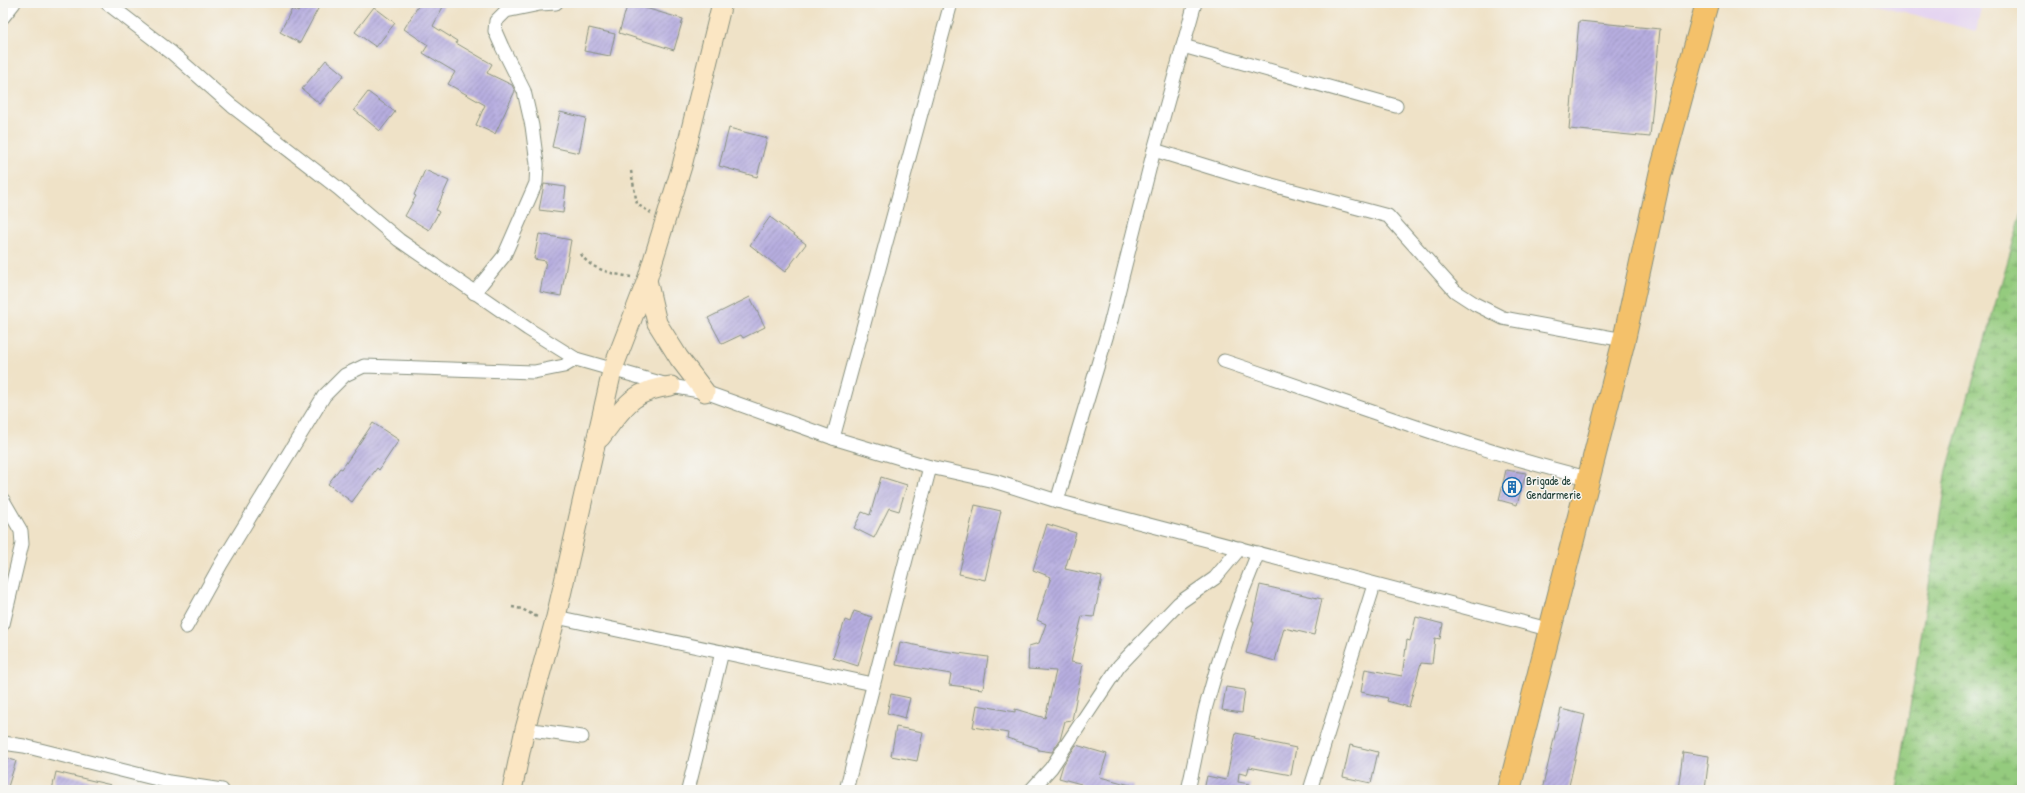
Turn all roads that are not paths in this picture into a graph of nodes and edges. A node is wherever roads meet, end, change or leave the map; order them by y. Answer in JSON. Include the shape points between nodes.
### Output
{"nodes":[{"id":1,"x":14,"y":3,"type":"edge"},
{"id":2,"x":107,"y":3,"type":"edge"},
{"id":3,"x":556,"y":3,"type":"edge"},
{"id":4,"x":722,"y":3,"type":"edge"},
{"id":5,"x":951,"y":3,"type":"edge"},
{"id":6,"x":1195,"y":3,"type":"edge"},
{"id":7,"x":1707,"y":3,"type":"edge"},
{"id":8,"x":3,"y":17,"type":"edge"},
{"id":9,"x":1183,"y":46,"type":"junction"},
{"id":10,"x":1396,"y":106,"type":"dead end"},
{"id":11,"x":1154,"y":150,"type":"junction"},
{"id":12,"x":647,"y":280,"type":"junction"},
{"id":13,"x":474,"y":293,"type":"junction"},
{"id":14,"x":1624,"y":340,"type":"junction"},
{"id":15,"x":576,"y":359,"type":"junction"},
{"id":16,"x":1224,"y":361,"type":"dead end"},
{"id":17,"x":612,"y":371,"type":"junction"},
{"id":18,"x":671,"y":386,"type":"junction"},
{"id":19,"x":705,"y":392,"type":"junction"},
{"id":20,"x":833,"y":438,"type":"junction"},
{"id":21,"x":598,"y":440,"type":"junction"},
{"id":22,"x":930,"y":467,"type":"junction"},
{"id":23,"x":1587,"y":478,"type":"junction"},
{"id":24,"x":3,"y":500,"type":"edge"},
{"id":25,"x":1057,"y":501,"type":"junction"},
{"id":26,"x":9,"y":519,"type":"edge"},
{"id":27,"x":1240,"y":548,"type":"junction"},
{"id":28,"x":1258,"y":553,"type":"junction"},
{"id":29,"x":1374,"y":585,"type":"junction"},
{"id":30,"x":555,"y":621,"type":"junction"},
{"id":31,"x":3,"y":624,"type":"edge"},
{"id":32,"x":186,"y":628,"type":"dead end"},
{"id":33,"x":1548,"y":629,"type":"junction"},
{"id":34,"x":722,"y":652,"type":"junction"},
{"id":35,"x":873,"y":684,"type":"junction"},
{"id":36,"x":525,"y":729,"type":"junction"},
{"id":37,"x":582,"y":737,"type":"dead end"},
{"id":38,"x":3,"y":743,"type":"edge"},
{"id":39,"x":222,"y":790,"type":"edge"},
{"id":40,"x":512,"y":790,"type":"edge"},
{"id":41,"x":688,"y":790,"type":"edge"},
{"id":42,"x":846,"y":790,"type":"edge"},
{"id":43,"x":1031,"y":790,"type":"edge"},
{"id":44,"x":1188,"y":790,"type":"edge"},
{"id":45,"x":1310,"y":790,"type":"edge"},
{"id":46,"x":1508,"y":790,"type":"edge"}],
"edges":[{"from":1,"to":8,"type":"street"},
{"from":2,"to":13,"type":"street","via":[[172,53],[232,106],[338,188],[398,240]]},
{"from":3,"to":13,"type":"street","via":[[506,11],[496,21],[500,42],[524,91],[537,164],[536,183],[504,256]]},
{"from":4,"to":12,"type":"street","via":[[682,166]]},
{"from":5,"to":20,"type":"street"},
{"from":6,"to":9,"type":"street"},
{"from":7,"to":14,"type":"highway","via":[[1660,175]]},
{"from":9,"to":10,"type":"street"},
{"from":9,"to":11,"type":"street"},
{"from":11,"to":14,"type":"street","via":[[1242,177],[1388,216],[1455,291],[1475,304],[1503,318]]},
{"from":11,"to":25,"type":"street","via":[[1111,321]]},
{"from":12,"to":17,"type":"street"},
{"from":12,"to":19,"type":"street","via":[[657,323]]},
{"from":13,"to":15,"type":"street"},
{"from":14,"to":23,"type":"highway"},
{"from":15,"to":17,"type":"street"},
{"from":15,"to":32,"type":"street","via":[[564,366],[534,372],[364,366],[345,375],[324,396],[221,564]]},
{"from":16,"to":23,"type":"street","via":[[1450,437]]},
{"from":17,"to":18,"type":"street"},
{"from":17,"to":21,"type":"street"},
{"from":18,"to":19,"type":"street"},
{"from":18,"to":21,"type":"street","via":[[644,391],[636,396]]},
{"from":19,"to":20,"type":"street"},
{"from":20,"to":22,"type":"street"},
{"from":21,"to":30,"type":"street"},
{"from":22,"to":25,"type":"street","via":[[994,481]]},
{"from":22,"to":35,"type":"street"},
{"from":23,"to":33,"type":"highway"},
{"from":24,"to":26,"type":"street"},
{"from":25,"to":27,"type":"street"},
{"from":26,"to":31,"type":"street","via":[[21,531],[22,544]]},
{"from":27,"to":28,"type":"street"},
{"from":27,"to":43,"type":"street","via":[[1215,578],[1179,603],[1119,666],[1051,768]]},
{"from":28,"to":29,"type":"street"},
{"from":28,"to":44,"type":"street","via":[[1240,595],[1219,660]]},
{"from":29,"to":33,"type":"street"},
{"from":29,"to":45,"type":"street"},
{"from":30,"to":34,"type":"street"},
{"from":30,"to":36,"type":"street"},
{"from":33,"to":46,"type":"highway"},
{"from":34,"to":35,"type":"street"},
{"from":34,"to":41,"type":"street"},
{"from":35,"to":42,"type":"street"},
{"from":36,"to":37,"type":"street"},
{"from":36,"to":40,"type":"street"},
{"from":38,"to":39,"type":"street","via":[[169,782]]}]}
